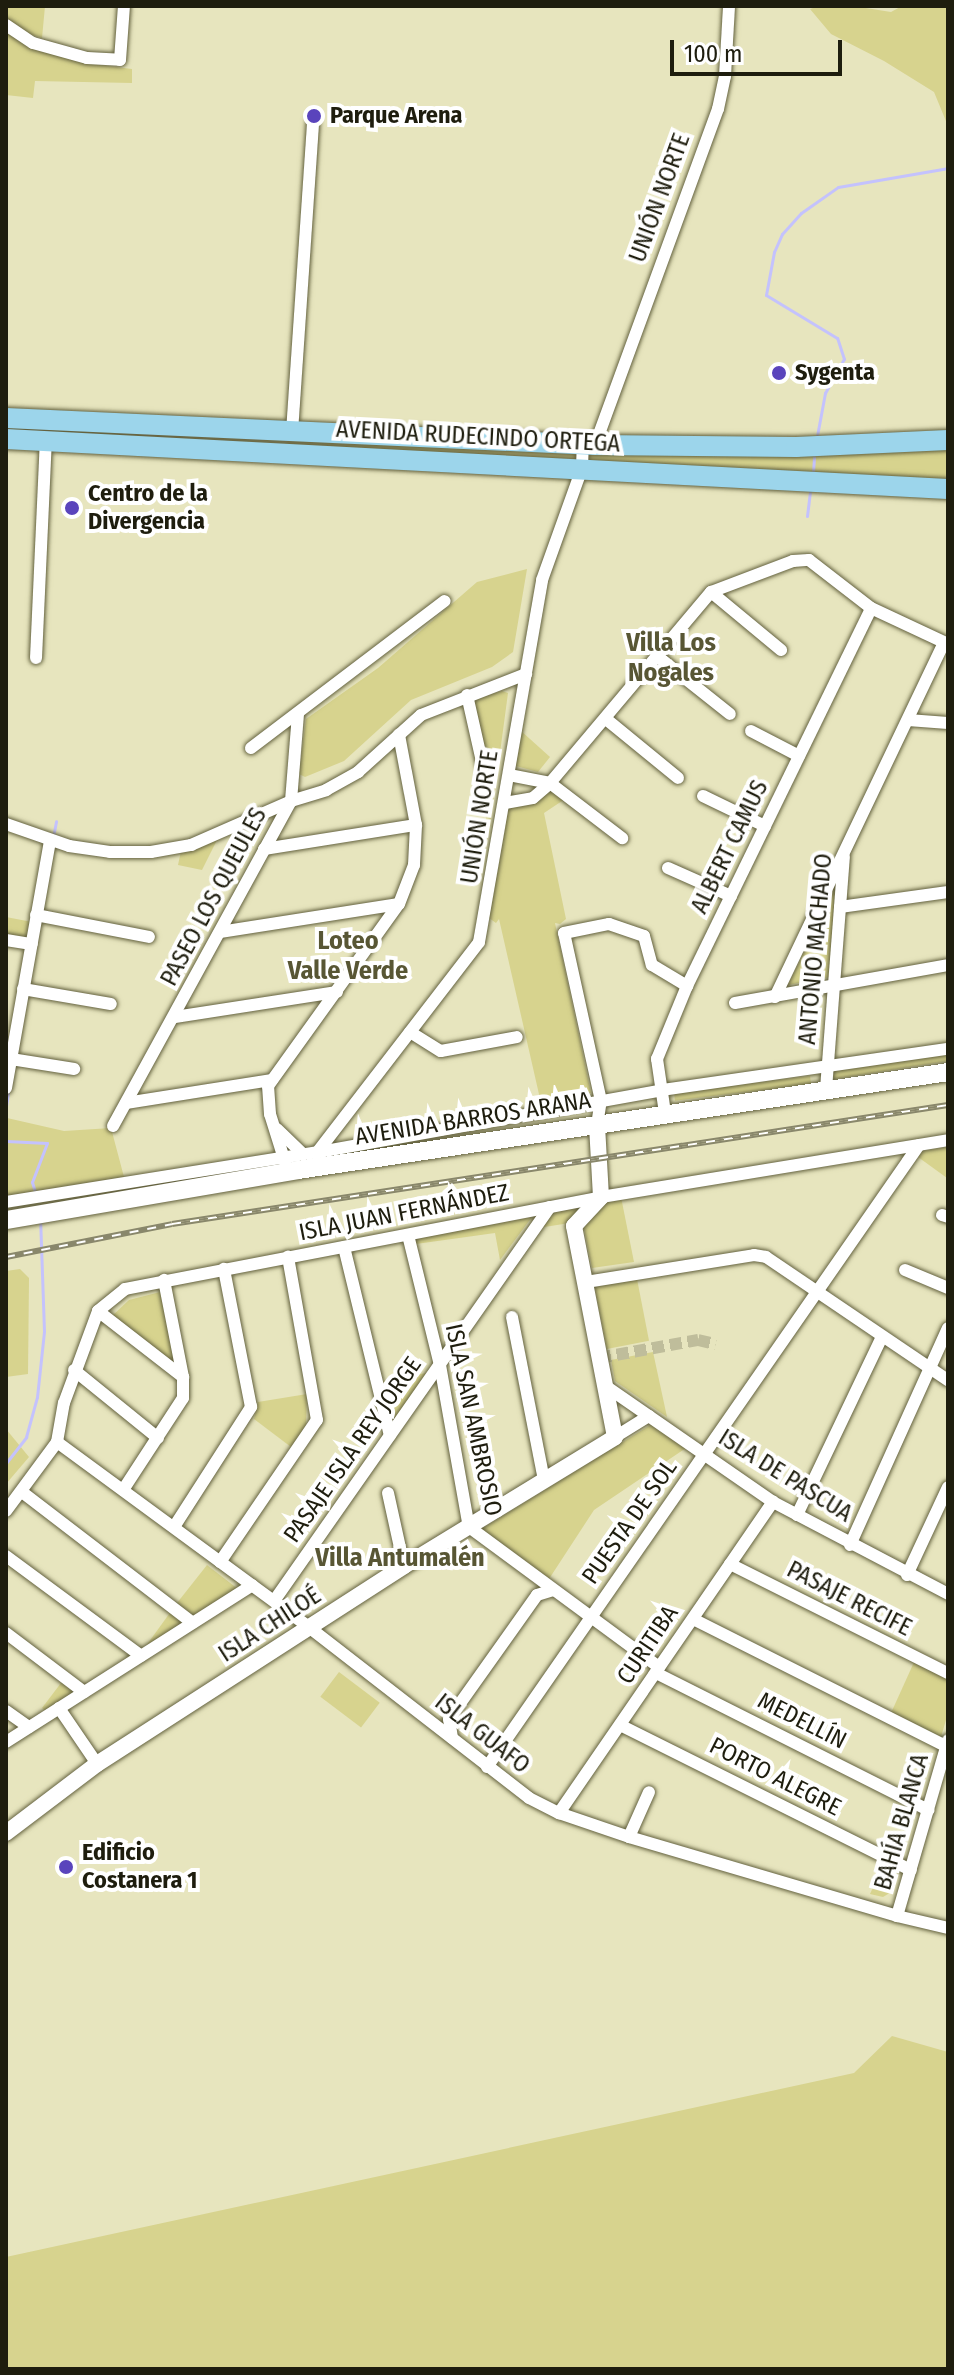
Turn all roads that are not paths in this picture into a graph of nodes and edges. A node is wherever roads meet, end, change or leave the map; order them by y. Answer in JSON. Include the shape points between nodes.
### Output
{"nodes":[{"id":1,"x":124,"y":6,"type":"edge"},
{"id":2,"x":729,"y":6,"type":"edge"},
{"id":3,"x":6,"y":25,"type":"edge"},
{"id":4,"x":313,"y":120,"type":"dead end"},
{"id":5,"x":6,"y":418,"type":"edge"},
{"id":6,"x":83,"y":421,"type":"junction"},
{"id":7,"x":292,"y":432,"type":"junction"},
{"id":8,"x":6,"y":439,"type":"edge"},
{"id":9,"x":948,"y":440,"type":"edge"},
{"id":10,"x":46,"y":441,"type":"junction"},
{"id":11,"x":589,"y":445,"type":"junction"},
{"id":12,"x":254,"y":452,"type":"junction"},
{"id":13,"x":582,"y":468,"type":"junction"},
{"id":14,"x":948,"y":489,"type":"edge"},
{"id":15,"x":711,"y":592,"type":"junction"},
{"id":16,"x":445,"y":601,"type":"dead end"},
{"id":17,"x":871,"y":608,"type":"junction"},
{"id":18,"x":946,"y":643,"type":"edge"},
{"id":19,"x":781,"y":650,"type":"dead end"},
{"id":20,"x":657,"y":656,"type":"junction"},
{"id":21,"x":36,"y":658,"type":"dead end"},
{"id":22,"x":526,"y":674,"type":"junction"},
{"id":23,"x":467,"y":695,"type":"junction"},
{"id":24,"x":298,"y":714,"type":"junction"},
{"id":25,"x":730,"y":714,"type":"dead end"},
{"id":26,"x":606,"y":719,"type":"junction"},
{"id":27,"x":908,"y":720,"type":"junction"},
{"id":28,"x":948,"y":723,"type":"edge"},
{"id":29,"x":751,"y":731,"type":"dead end"},
{"id":30,"x":399,"y":735,"type":"junction"},
{"id":31,"x":251,"y":748,"type":"dead end"},
{"id":32,"x":799,"y":756,"type":"junction"},
{"id":33,"x":485,"y":775,"type":"dead end"},
{"id":34,"x":509,"y":775,"type":"junction"},
{"id":35,"x":678,"y":778,"type":"dead end"},
{"id":36,"x":550,"y":783,"type":"junction"},
{"id":37,"x":703,"y":796,"type":"dead end"},
{"id":38,"x":291,"y":801,"type":"junction"},
{"id":39,"x":505,"y":803,"type":"junction"},
{"id":40,"x":6,"y":824,"type":"edge"},
{"id":41,"x":416,"y":825,"type":"junction"},
{"id":42,"x":765,"y":826,"type":"junction"},
{"id":43,"x":622,"y":838,"type":"dead end"},
{"id":44,"x":50,"y":840,"type":"junction"},
{"id":45,"x":845,"y":847,"type":"junction"},
{"id":46,"x":264,"y":849,"type":"junction"},
{"id":47,"x":668,"y":868,"type":"dead end"},
{"id":48,"x":948,"y":892,"type":"edge"},
{"id":49,"x":731,"y":896,"type":"junction"},
{"id":50,"x":399,"y":904,"type":"junction"},
{"id":51,"x":840,"y":907,"type":"junction"},
{"id":52,"x":36,"y":915,"type":"junction"},
{"id":53,"x":220,"y":932,"type":"junction"},
{"id":54,"x":149,"y":937,"type":"dead end"},
{"id":55,"x":6,"y":940,"type":"edge"},
{"id":56,"x":32,"y":944,"type":"junction"},
{"id":57,"x":948,"y":965,"type":"edge"},
{"id":58,"x":834,"y":985,"type":"junction"},
{"id":59,"x":687,"y":986,"type":"junction"},
{"id":60,"x":23,"y":989,"type":"junction"},
{"id":61,"x":337,"y":992,"type":"junction"},
{"id":62,"x":775,"y":997,"type":"junction"},
{"id":63,"x":735,"y":1003,"type":"dead end"},
{"id":64,"x":111,"y":1004,"type":"dead end"},
{"id":65,"x":175,"y":1017,"type":"junction"},
{"id":66,"x":410,"y":1032,"type":"junction"},
{"id":67,"x":517,"y":1037,"type":"dead end"},
{"id":68,"x":948,"y":1049,"type":"edge"},
{"id":69,"x":11,"y":1059,"type":"junction"},
{"id":70,"x":828,"y":1065,"type":"junction"},
{"id":71,"x":74,"y":1069,"type":"dead end"},
{"id":72,"x":948,"y":1072,"type":"edge"},
{"id":73,"x":272,"y":1080,"type":"junction"},
{"id":74,"x":6,"y":1088,"type":"edge"},
{"id":75,"x":826,"y":1089,"type":"junction"},
{"id":76,"x":662,"y":1090,"type":"junction"},
{"id":77,"x":601,"y":1101,"type":"junction"},
{"id":78,"x":126,"y":1103,"type":"junction"},
{"id":79,"x":665,"y":1113,"type":"junction"},
{"id":80,"x":273,"y":1125,"type":"junction"},
{"id":81,"x":597,"y":1125,"type":"junction"},
{"id":82,"x":113,"y":1126,"type":"dead end"},
{"id":83,"x":336,"y":1128,"type":"junction"},
{"id":84,"x":948,"y":1140,"type":"edge"},
{"id":85,"x":357,"y":1145,"type":"junction"},
{"id":86,"x":919,"y":1145,"type":"junction"},
{"id":87,"x":323,"y":1158,"type":"junction"},
{"id":88,"x":293,"y":1163,"type":"junction"},
{"id":89,"x":601,"y":1197,"type":"junction"},
{"id":90,"x":6,"y":1202,"type":"edge"},
{"id":91,"x":550,"y":1207,"type":"junction"},
{"id":92,"x":6,"y":1220,"type":"edge"},
{"id":93,"x":408,"y":1235,"type":"junction"},
{"id":94,"x":344,"y":1247,"type":"junction"},
{"id":95,"x":288,"y":1257,"type":"junction"},
{"id":96,"x":224,"y":1269,"type":"junction"},
{"id":97,"x":905,"y":1270,"type":"dead end"},
{"id":98,"x":164,"y":1280,"type":"junction"},
{"id":99,"x":586,"y":1282,"type":"junction"},
{"id":100,"x":948,"y":1288,"type":"edge"},
{"id":101,"x":818,"y":1291,"type":"junction"},
{"id":102,"x":98,"y":1311,"type":"junction"},
{"id":103,"x":512,"y":1317,"type":"dead end"},
{"id":104,"x":948,"y":1328,"type":"edge"},
{"id":105,"x":882,"y":1337,"type":"junction"},
{"id":106,"x":440,"y":1365,"type":"junction"},
{"id":107,"x":74,"y":1370,"type":"junction"},
{"id":108,"x":931,"y":1371,"type":"junction"},
{"id":109,"x":183,"y":1377,"type":"junction"},
{"id":110,"x":948,"y":1380,"type":"edge"},
{"id":111,"x":604,"y":1385,"type":"junction"},
{"id":112,"x":649,"y":1416,"type":"junction"},
{"id":113,"x":390,"y":1435,"type":"junction"},
{"id":114,"x":615,"y":1437,"type":"junction"},
{"id":115,"x":158,"y":1438,"type":"junction"},
{"id":116,"x":57,"y":1442,"type":"junction"},
{"id":117,"x":704,"y":1454,"type":"junction"},
{"id":118,"x":544,"y":1480,"type":"junction"},
{"id":119,"x":948,"y":1487,"type":"edge"},
{"id":120,"x":123,"y":1490,"type":"junction"},
{"id":121,"x":22,"y":1492,"type":"junction"},
{"id":122,"x":388,"y":1493,"type":"dead end"},
{"id":123,"x":773,"y":1502,"type":"junction"},
{"id":124,"x":6,"y":1511,"type":"edge"},
{"id":125,"x":797,"y":1515,"type":"junction"},
{"id":126,"x":174,"y":1527,"type":"junction"},
{"id":127,"x":469,"y":1527,"type":"junction"},
{"id":128,"x":850,"y":1545,"type":"junction"},
{"id":129,"x":6,"y":1556,"type":"edge"},
{"id":130,"x":220,"y":1562,"type":"junction"},
{"id":131,"x":730,"y":1564,"type":"junction"},
{"id":132,"x":404,"y":1566,"type":"junction"},
{"id":133,"x":907,"y":1575,"type":"junction"},
{"id":134,"x":252,"y":1585,"type":"junction"},
{"id":135,"x":553,"y":1590,"type":"junction"},
{"id":136,"x":948,"y":1594,"type":"edge"},
{"id":137,"x":274,"y":1601,"type":"junction"},
{"id":138,"x":591,"y":1617,"type":"junction"},
{"id":139,"x":693,"y":1619,"type":"junction"},
{"id":140,"x":193,"y":1623,"type":"junction"},
{"id":141,"x":310,"y":1628,"type":"junction"},
{"id":142,"x":6,"y":1633,"type":"edge"},
{"id":143,"x":141,"y":1656,"type":"junction"},
{"id":144,"x":658,"y":1670,"type":"junction"},
{"id":145,"x":948,"y":1673,"type":"edge"},
{"id":146,"x":84,"y":1692,"type":"junction"},
{"id":147,"x":59,"y":1708,"type":"junction"},
{"id":148,"x":6,"y":1711,"type":"edge"},
{"id":149,"x":620,"y":1725,"type":"junction"},
{"id":150,"x":29,"y":1727,"type":"junction"},
{"id":151,"x":452,"y":1738,"type":"junction"},
{"id":152,"x":6,"y":1742,"type":"edge"},
{"id":153,"x":947,"y":1743,"type":"edge"},
{"id":154,"x":97,"y":1764,"type":"junction"},
{"id":155,"x":487,"y":1767,"type":"junction"},
{"id":156,"x":649,"y":1792,"type":"dead end"},
{"id":157,"x":928,"y":1810,"type":"junction"},
{"id":158,"x":559,"y":1813,"type":"junction"},
{"id":159,"x":6,"y":1833,"type":"edge"},
{"id":160,"x":629,"y":1837,"type":"junction"},
{"id":161,"x":911,"y":1870,"type":"junction"},
{"id":162,"x":897,"y":1916,"type":"junction"},
{"id":163,"x":948,"y":1928,"type":"edge"}],
"edges":[{"from":1,"to":3,"type":"street","via":[[120,60],[87,58],[33,43]]},
{"from":2,"to":11,"type":"street","name":"UNIÓN NORTE","via":[[721,98]]},
{"from":4,"to":7,"type":"street"},
{"from":5,"to":6,"type":"main road","name":"AVENIDA RUDECINDO ORTEGA"},
{"from":6,"to":7,"type":"main road","name":"AVENIDA RUDECINDO ORTEGA"},
{"from":6,"to":10,"type":"main road"},
{"from":7,"to":11,"type":"main road","name":"AVENIDA RUDECINDO ORTEGA"},
{"from":7,"to":12,"type":"main road","via":[[274,448]]},
{"from":8,"to":10,"type":"main road","name":"AVENIDA RUDECINDO ORTEGA"},
{"from":9,"to":11,"type":"main road","name":"AVENIDA RUDECINDO ORTEGA","via":[[796,447]]},
{"from":10,"to":12,"type":"main road","name":"AVENIDA RUDECINDO ORTEGA"},
{"from":10,"to":21,"type":"street"},
{"from":11,"to":13,"type":"street","name":"UNIÓN NORTE"},
{"from":12,"to":13,"type":"main road","name":"AVENIDA RUDECINDO ORTEGA"},
{"from":13,"to":14,"type":"main road","name":"AVENIDA RUDECINDO ORTEGA"},
{"from":13,"to":22,"type":"street","name":"UNIÓN NORTE","via":[[542,580]]},
{"from":15,"to":17,"type":"street","via":[[793,561],[809,560]]},
{"from":15,"to":19,"type":"street"},
{"from":15,"to":20,"type":"street"},
{"from":16,"to":24,"type":"street"},
{"from":17,"to":18,"type":"street"},
{"from":17,"to":32,"type":"street","name":"ALBERT CAMUS"},
{"from":18,"to":27,"type":"street","name":"ANTONIO MACHADO"},
{"from":20,"to":25,"type":"street"},
{"from":20,"to":26,"type":"street"},
{"from":22,"to":23,"type":"street"},
{"from":22,"to":34,"type":"street","name":"UNIÓN NORTE"},
{"from":23,"to":30,"type":"street","via":[[421,715]]},
{"from":23,"to":33,"type":"street"},
{"from":24,"to":31,"type":"street"},
{"from":24,"to":38,"type":"street","name":"PASEO LOS QUEULES"},
{"from":26,"to":35,"type":"street"},
{"from":26,"to":36,"type":"street"},
{"from":27,"to":28,"type":"street"},
{"from":27,"to":45,"type":"street","name":"ANTONIO MACHADO"},
{"from":29,"to":32,"type":"street"},
{"from":30,"to":38,"type":"street","via":[[342,782]]},
{"from":30,"to":41,"type":"street"},
{"from":32,"to":42,"type":"street","name":"ALBERT CAMUS"},
{"from":34,"to":36,"type":"street"},
{"from":34,"to":39,"type":"street","name":"UNIÓN NORTE"},
{"from":36,"to":39,"type":"street","via":[[533,798]]},
{"from":36,"to":43,"type":"street"},
{"from":37,"to":42,"type":"street"},
{"from":38,"to":44,"type":"street","via":[[222,834],[171,849],[110,852]]},
{"from":38,"to":46,"type":"street","name":"PASEO LOS QUEULES"},
{"from":39,"to":66,"type":"street","name":"UNIÓN NORTE","via":[[479,942]]},
{"from":40,"to":44,"type":"street"},
{"from":41,"to":46,"type":"street"},
{"from":41,"to":50,"type":"street","via":[[414,865]]},
{"from":42,"to":49,"type":"street","name":"ALBERT CAMUS"},
{"from":44,"to":52,"type":"street"},
{"from":45,"to":51,"type":"street","name":"ANTONIO MACHADO"},
{"from":45,"to":62,"type":"street"},
{"from":46,"to":53,"type":"street","name":"PASEO LOS QUEULES"},
{"from":47,"to":49,"type":"street"},
{"from":48,"to":51,"type":"street"},
{"from":49,"to":59,"type":"street","name":"ALBERT CAMUS"},
{"from":50,"to":53,"type":"street"},
{"from":50,"to":61,"type":"street"},
{"from":51,"to":58,"type":"street","name":"ANTONIO MACHADO"},
{"from":52,"to":54,"type":"street"},
{"from":52,"to":56,"type":"street"},
{"from":53,"to":65,"type":"street","name":"PASEO LOS QUEULES"},
{"from":55,"to":56,"type":"street"},
{"from":56,"to":60,"type":"street"},
{"from":57,"to":58,"type":"street"},
{"from":58,"to":62,"type":"street"},
{"from":58,"to":70,"type":"street","name":"ANTONIO MACHADO"},
{"from":59,"to":76,"type":"street","name":"ALBERT CAMUS","via":[[657,1059]]},
{"from":59,"to":77,"type":"street","via":[[652,965],[644,936],[609,924],[564,933]]},
{"from":60,"to":64,"type":"street"},
{"from":60,"to":69,"type":"street"},
{"from":61,"to":65,"type":"street"},
{"from":61,"to":73,"type":"street"},
{"from":62,"to":63,"type":"street"},
{"from":65,"to":78,"type":"street","name":"PASEO LOS QUEULES"},
{"from":66,"to":67,"type":"street","via":[[441,1051]]},
{"from":66,"to":83,"type":"street","name":"UNIÓN NORTE"},
{"from":68,"to":70,"type":"street","name":"AVENIDA BARROS ARANA"},
{"from":69,"to":71,"type":"street"},
{"from":69,"to":74,"type":"street"},
{"from":70,"to":75,"type":"street","name":"ANTONIO MACHADO"},
{"from":70,"to":76,"type":"street","name":"AVENIDA BARROS ARANA"},
{"from":72,"to":75,"type":"main road","name":"AVENIDA BARROS ARANA"},
{"from":73,"to":78,"type":"street"},
{"from":73,"to":80,"type":"street","via":[[267,1098]]},
{"from":75,"to":79,"type":"main road","name":"AVENIDA BARROS ARANA"},
{"from":76,"to":77,"type":"street","name":"AVENIDA BARROS ARANA"},
{"from":76,"to":79,"type":"street","name":"ALBERT CAMUS"},
{"from":77,"to":81,"type":"street"},
{"from":77,"to":85,"type":"street","name":"AVENIDA BARROS ARANA"},
{"from":78,"to":82,"type":"street","name":"PASEO LOS QUEULES"},
{"from":79,"to":81,"type":"main road","name":"AVENIDA BARROS ARANA"},
{"from":80,"to":88,"type":"street"},
{"from":80,"to":88,"type":"street"},
{"from":81,"to":87,"type":"main road","name":"AVENIDA BARROS ARANA"},
{"from":81,"to":89,"type":"street"},
{"from":83,"to":85,"type":"street","name":"AVENIDA BARROS ARANA"},
{"from":83,"to":87,"type":"street","name":"UNIÓN NORTE"},
{"from":84,"to":86,"type":"street","name":"ISLA JUAN FERNÁNDEZ"},
{"from":85,"to":87,"type":"street","name":"AVENIDA BARROS ARANA"},
{"from":86,"to":89,"type":"street","name":"ISLA JUAN FERNÁNDEZ"},
{"from":86,"to":101,"type":"street","name":"PUESTA DE SOL"},
{"from":87,"to":88,"type":"main road","name":"AVENIDA BARROS ARANA"},
{"from":88,"to":90,"type":"street","name":"AVENIDA BARROS ARANA"},
{"from":88,"to":92,"type":"main road","name":"AVENIDA BARROS ARANA"},
{"from":89,"to":91,"type":"street","name":"ISLA JUAN FERNÁNDEZ"},
{"from":89,"to":99,"type":"street","via":[[574,1226]]},
{"from":91,"to":93,"type":"street","name":"ISLA JUAN FERNÁNDEZ"},
{"from":91,"to":106,"type":"street","name":"PASAJE ISLA REY JORGE"},
{"from":93,"to":94,"type":"street","name":"ISLA JUAN FERNÁNDEZ"},
{"from":93,"to":106,"type":"street","name":"ISLA SAN AMBROSIO"},
{"from":94,"to":95,"type":"street","name":"ISLA JUAN FERNÁNDEZ"},
{"from":94,"to":113,"type":"street"},
{"from":95,"to":96,"type":"street","name":"ISLA JUAN FERNÁNDEZ"},
{"from":95,"to":130,"type":"street","via":[[317,1420]]},
{"from":96,"to":98,"type":"street","name":"ISLA JUAN FERNÁNDEZ"},
{"from":96,"to":126,"type":"street","via":[[251,1407]]},
{"from":97,"to":100,"type":"street"},
{"from":98,"to":102,"type":"street","name":"ISLA JUAN FERNÁNDEZ","via":[[115,1294]]},
{"from":98,"to":109,"type":"street"},
{"from":99,"to":101,"type":"street","via":[[760,1255]]},
{"from":99,"to":111,"type":"street"},
{"from":101,"to":105,"type":"street"},
{"from":101,"to":117,"type":"street","name":"PUESTA DE SOL"},
{"from":102,"to":107,"type":"street"},
{"from":102,"to":109,"type":"street"},
{"from":103,"to":118,"type":"street"},
{"from":104,"to":108,"type":"street"},
{"from":105,"to":108,"type":"street"},
{"from":105,"to":125,"type":"street"},
{"from":106,"to":113,"type":"street","name":"PASAJE ISLA REY JORGE"},
{"from":106,"to":127,"type":"street","name":"ISLA SAN AMBROSIO"},
{"from":107,"to":115,"type":"street"},
{"from":107,"to":116,"type":"street"},
{"from":108,"to":110,"type":"street"},
{"from":108,"to":128,"type":"street"},
{"from":109,"to":115,"type":"street","via":[[183,1398]]},
{"from":111,"to":112,"type":"street","name":"ISLA DE PASCUA"},
{"from":111,"to":114,"type":"street"},
{"from":112,"to":114,"type":"street","name":"ISLA CHILOÉ"},
{"from":112,"to":117,"type":"street","name":"ISLA DE PASCUA"},
{"from":113,"to":137,"type":"street","name":"PASAJE ISLA REY JORGE"},
{"from":114,"to":118,"type":"street","name":"ISLA CHILOÉ"},
{"from":115,"to":120,"type":"street"},
{"from":116,"to":120,"type":"street","name":"ISLA GUAFO"},
{"from":116,"to":121,"type":"street"},
{"from":117,"to":123,"type":"street","name":"ISLA DE PASCUA"},
{"from":117,"to":138,"type":"street","name":"PUESTA DE SOL"},
{"from":118,"to":127,"type":"street","name":"ISLA CHILOÉ"},
{"from":119,"to":133,"type":"street"},
{"from":120,"to":126,"type":"street","name":"ISLA GUAFO"},
{"from":121,"to":124,"type":"street"},
{"from":121,"to":140,"type":"street"},
{"from":122,"to":132,"type":"street"},
{"from":123,"to":125,"type":"street","name":"ISLA DE PASCUA"},
{"from":123,"to":131,"type":"street","name":"CURITIBA"},
{"from":125,"to":128,"type":"street","name":"ISLA DE PASCUA"},
{"from":126,"to":130,"type":"street","name":"ISLA GUAFO"},
{"from":127,"to":132,"type":"street","name":"ISLA CHILOÉ"},
{"from":127,"to":135,"type":"street","name":"ISLA SAN AMBROSIO"},
{"from":128,"to":133,"type":"street","name":"ISLA DE PASCUA"},
{"from":129,"to":143,"type":"street"},
{"from":130,"to":134,"type":"street","name":"ISLA GUAFO"},
{"from":131,"to":139,"type":"street","name":"CURITIBA"},
{"from":131,"to":145,"type":"street","name":"PASAJE RECIFE"},
{"from":132,"to":141,"type":"street","name":"ISLA CHILOÉ"},
{"from":133,"to":136,"type":"street","name":"ISLA DE PASCUA"},
{"from":134,"to":137,"type":"street","name":"ISLA GUAFO"},
{"from":134,"to":140,"type":"street"},
{"from":135,"to":138,"type":"street","name":"ISLA SAN AMBROSIO"},
{"from":135,"to":151,"type":"street","via":[[537,1595],[449,1719]]},
{"from":137,"to":141,"type":"street","name":"ISLA GUAFO"},
{"from":138,"to":144,"type":"street","name":"ISLA SAN AMBROSIO"},
{"from":138,"to":155,"type":"street","name":"PUESTA DE SOL"},
{"from":139,"to":144,"type":"street","name":"CURITIBA"},
{"from":139,"to":153,"type":"street"},
{"from":140,"to":143,"type":"street"},
{"from":141,"to":151,"type":"street","name":"ISLA GUAFO"},
{"from":141,"to":154,"type":"street","name":"ISLA CHILOÉ"},
{"from":142,"to":146,"type":"street"},
{"from":143,"to":146,"type":"street"},
{"from":144,"to":149,"type":"street","name":"CURITIBA"},
{"from":144,"to":157,"type":"street","name":"MEDELLÍN"},
{"from":146,"to":147,"type":"street"},
{"from":147,"to":150,"type":"street"},
{"from":147,"to":154,"type":"street"},
{"from":148,"to":150,"type":"street"},
{"from":149,"to":158,"type":"street","name":"CURITIBA"},
{"from":149,"to":161,"type":"street","name":"PORTO ALEGRE"},
{"from":150,"to":152,"type":"street"},
{"from":151,"to":155,"type":"street","name":"ISLA GUAFO"},
{"from":153,"to":157,"type":"street","name":"BAHÍA BLANCA"},
{"from":154,"to":159,"type":"street","name":"ISLA CHILOÉ"},
{"from":155,"to":158,"type":"street","name":"ISLA GUAFO"},
{"from":156,"to":160,"type":"street"},
{"from":157,"to":161,"type":"street","name":"BAHÍA BLANCA"},
{"from":158,"to":160,"type":"street","name":"ISLA GUAFO"},
{"from":160,"to":162,"type":"street","name":"ISLA GUAFO"},
{"from":161,"to":162,"type":"street","name":"BAHÍA BLANCA"},
{"from":162,"to":163,"type":"street","name":"ISLA GUAFO"}]}
